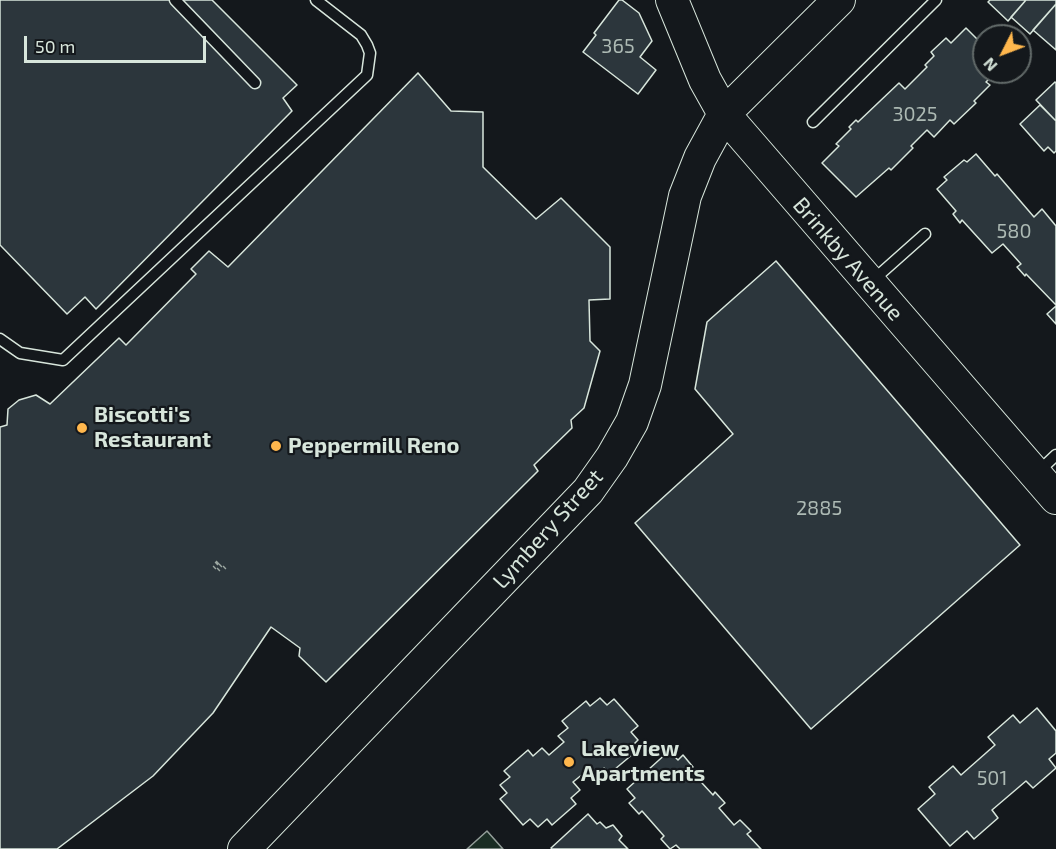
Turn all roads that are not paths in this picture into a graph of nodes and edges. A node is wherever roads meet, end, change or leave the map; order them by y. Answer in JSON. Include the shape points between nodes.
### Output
{"nodes":[{"id":1,"x":175,"y":0,"type":"edge"},
{"id":2,"x":316,"y":0,"type":"edge"},
{"id":3,"x":672,"y":0,"type":"edge"},
{"id":4,"x":839,"y":0,"type":"edge"},
{"id":5,"x":936,"y":0,"type":"edge"},
{"id":6,"x":255,"y":83,"type":"dead end"},
{"id":7,"x":724,"y":114,"type":"junction"},
{"id":8,"x":813,"y":122,"type":"dead end"},
{"id":9,"x":925,"y":234,"type":"dead end"},
{"id":10,"x":869,"y":284,"type":"junction"},
{"id":11,"x":0,"y":339,"type":"edge"},
{"id":12,"x":1046,"y":464,"type":"edge"},
{"id":13,"x":1056,"y":498,"type":"edge"},
{"id":14,"x":244,"y":849,"type":"edge"}],
"edges":[{"from":1,"to":6,"type":"lane"},
{"from":2,"to":11,"type":"lane","via":[[368,45],[367,75],[63,360],[20,353]]},
{"from":3,"to":7,"type":"street","name":"Brinkby Avenue","via":[[705,80]]},
{"from":4,"to":7,"type":"street","name":"Lymbery Street"},
{"from":5,"to":8,"type":"lane"},
{"from":7,"to":10,"type":"street","name":"Brinkby Avenue"},
{"from":7,"to":14,"type":"street","name":"Lymbery Street","via":[[685,196],[645,385],[632,422],[612,457],[588,491]]},
{"from":9,"to":10,"type":"lane"},
{"from":10,"to":12,"type":"street","name":"Brinkby Avenue"},
{"from":12,"to":13,"type":"street","name":"Brinkby Avenue"}]}
